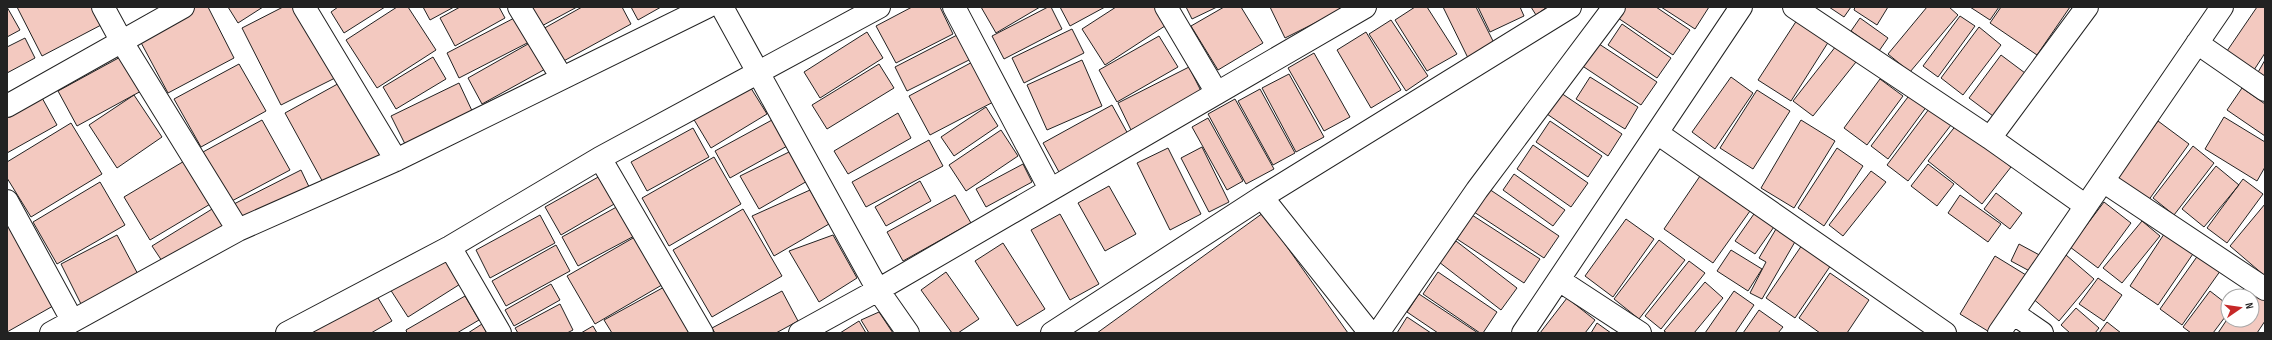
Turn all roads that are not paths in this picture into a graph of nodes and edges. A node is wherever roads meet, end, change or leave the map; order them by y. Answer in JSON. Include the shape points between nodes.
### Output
{"nodes":[{"id":1,"x":103,"y":7,"type":"edge"},
{"id":2,"x":183,"y":7,"type":"edge"},
{"id":3,"x":304,"y":7,"type":"edge"},
{"id":4,"x":519,"y":7,"type":"edge"},
{"id":5,"x":706,"y":7,"type":"edge"},
{"id":6,"x":722,"y":7,"type":"edge"},
{"id":7,"x":879,"y":7,"type":"edge"},
{"id":8,"x":954,"y":7,"type":"edge"},
{"id":9,"x":1166,"y":7,"type":"edge"},
{"id":10,"x":1365,"y":7,"type":"edge"},
{"id":11,"x":1570,"y":7,"type":"edge"},
{"id":12,"x":1614,"y":7,"type":"edge"},
{"id":13,"x":1741,"y":7,"type":"edge"},
{"id":14,"x":1794,"y":7,"type":"edge"},
{"id":15,"x":2087,"y":7,"type":"edge"},
{"id":16,"x":2222,"y":7,"type":"edge"},
{"id":17,"x":122,"y":42,"type":"junction"},
{"id":18,"x":2197,"y":43,"type":"junction"},
{"id":19,"x":758,"y":72,"type":"junction"},
{"id":20,"x":562,"y":78,"type":"junction"},
{"id":21,"x":2265,"y":90,"type":"edge"},
{"id":22,"x":1217,"y":93,"type":"junction"},
{"id":23,"x":7,"y":106,"type":"edge"},
{"id":24,"x":1657,"y":133,"type":"junction"},
{"id":25,"x":1990,"y":138,"type":"junction"},
{"id":26,"x":600,"y":158,"type":"junction"},
{"id":27,"x":396,"y":160,"type":"junction"},
{"id":28,"x":2103,"y":181,"type":"junction"},
{"id":29,"x":1050,"y":189,"type":"junction"},
{"id":30,"x":1262,"y":197,"type":"junction"},
{"id":31,"x":7,"y":201,"type":"edge"},
{"id":32,"x":2086,"y":206,"type":"junction"},
{"id":33,"x":238,"y":230,"type":"junction"},
{"id":34,"x":450,"y":246,"type":"junction"},
{"id":35,"x":1559,"y":280,"type":"junction"},
{"id":36,"x":2265,"y":289,"type":"edge"},
{"id":37,"x":878,"y":290,"type":"junction"},
{"id":38,"x":2013,"y":313,"type":"junction"},
{"id":39,"x":72,"y":320,"type":"junction"},
{"id":40,"x":291,"y":332,"type":"edge"},
{"id":41,"x":51,"y":333,"type":"edge"},
{"id":42,"x":500,"y":333,"type":"edge"},
{"id":43,"x":702,"y":333,"type":"edge"},
{"id":44,"x":800,"y":333,"type":"edge"},
{"id":45,"x":908,"y":333,"type":"edge"},
{"id":46,"x":1052,"y":333,"type":"edge"},
{"id":47,"x":1370,"y":333,"type":"edge"},
{"id":48,"x":1378,"y":333,"type":"edge"},
{"id":49,"x":1523,"y":333,"type":"edge"},
{"id":50,"x":1640,"y":333,"type":"edge"},
{"id":51,"x":1945,"y":333,"type":"edge"},
{"id":52,"x":1999,"y":333,"type":"edge"},
{"id":53,"x":2042,"y":333,"type":"edge"}],
"edges":[{"from":1,"to":17,"type":"street"},
{"from":2,"to":17,"type":"street"},
{"from":3,"to":27,"type":"street"},
{"from":4,"to":20,"type":"street"},
{"from":5,"to":20,"type":"street"},
{"from":6,"to":19,"type":"street"},
{"from":7,"to":19,"type":"street"},
{"from":8,"to":29,"type":"street"},
{"from":9,"to":22,"type":"street"},
{"from":10,"to":22,"type":"street"},
{"from":11,"to":30,"type":"street"},
{"from":12,"to":48,"type":"street","via":[[1477,190]]},
{"from":13,"to":24,"type":"street"},
{"from":14,"to":25,"type":"street"},
{"from":15,"to":25,"type":"street"},
{"from":16,"to":18,"type":"street"},
{"from":17,"to":23,"type":"street"},
{"from":17,"to":33,"type":"street"},
{"from":18,"to":21,"type":"street"},
{"from":18,"to":28,"type":"street"},
{"from":19,"to":26,"type":"street"},
{"from":19,"to":37,"type":"street"},
{"from":20,"to":27,"type":"street"},
{"from":22,"to":29,"type":"street"},
{"from":24,"to":35,"type":"street"},
{"from":24,"to":51,"type":"street"},
{"from":25,"to":32,"type":"street"},
{"from":26,"to":34,"type":"street"},
{"from":26,"to":43,"type":"street"},
{"from":27,"to":33,"type":"street"},
{"from":28,"to":32,"type":"street"},
{"from":28,"to":36,"type":"street"},
{"from":29,"to":37,"type":"street"},
{"from":30,"to":46,"type":"street"},
{"from":30,"to":47,"type":"street"},
{"from":31,"to":39,"type":"street"},
{"from":32,"to":38,"type":"street"},
{"from":33,"to":39,"type":"street"},
{"from":34,"to":40,"type":"street"},
{"from":34,"to":42,"type":"street"},
{"from":35,"to":49,"type":"street"},
{"from":35,"to":50,"type":"street"},
{"from":37,"to":44,"type":"street"},
{"from":37,"to":45,"type":"street"},
{"from":38,"to":52,"type":"street"},
{"from":38,"to":53,"type":"street"},
{"from":39,"to":41,"type":"street"}]}
